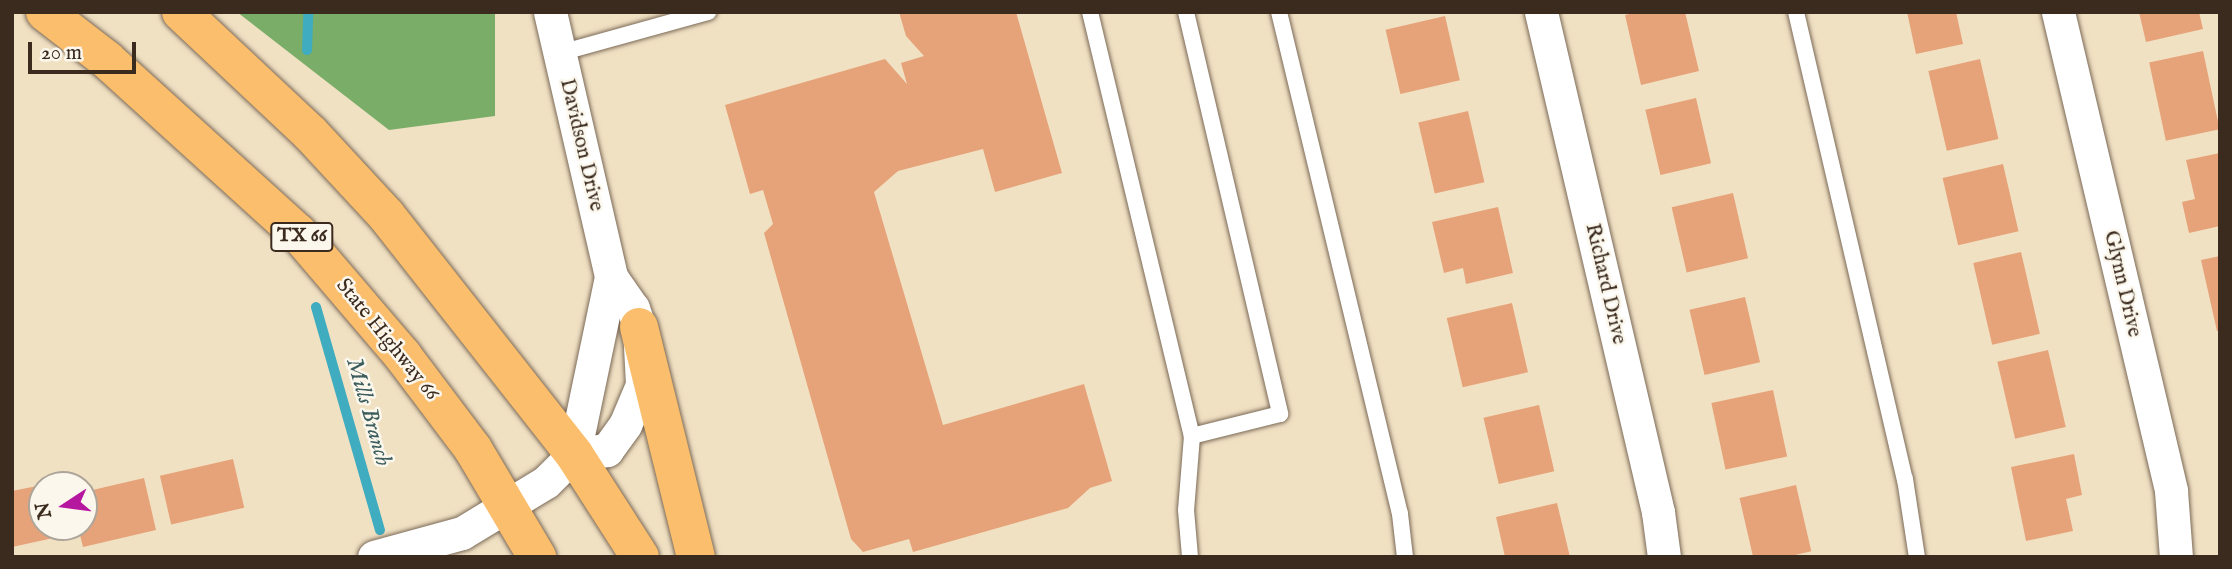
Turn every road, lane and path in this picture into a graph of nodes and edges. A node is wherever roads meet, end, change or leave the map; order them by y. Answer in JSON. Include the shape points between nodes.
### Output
{"nodes":[{"id":1,"x":45,"y":12,"type":"edge"},
{"id":2,"x":181,"y":12,"type":"edge"},
{"id":3,"x":551,"y":12,"type":"edge"},
{"id":4,"x":708,"y":12,"type":"edge"},
{"id":5,"x":1090,"y":12,"type":"edge"},
{"id":6,"x":1186,"y":12,"type":"edge"},
{"id":7,"x":1279,"y":12,"type":"edge"},
{"id":8,"x":1541,"y":12,"type":"edge"},
{"id":9,"x":1796,"y":12,"type":"edge"},
{"id":10,"x":2058,"y":12,"type":"edge"},
{"id":11,"x":560,"y":53,"type":"junction"},
{"id":12,"x":611,"y":277,"type":"junction"},
{"id":13,"x":639,"y":327,"type":"junction"},
{"id":14,"x":1192,"y":436,"type":"junction"},
{"id":15,"x":574,"y":454,"type":"junction"},
{"id":16,"x":510,"y":508,"type":"junction"},
{"id":17,"x":374,"y":557,"type":"edge"},
{"id":18,"x":537,"y":557,"type":"edge"},
{"id":19,"x":640,"y":557,"type":"edge"},
{"id":20,"x":696,"y":557,"type":"edge"},
{"id":21,"x":1190,"y":557,"type":"edge"},
{"id":22,"x":1405,"y":557,"type":"edge"},
{"id":23,"x":1664,"y":557,"type":"edge"},
{"id":24,"x":1917,"y":557,"type":"edge"},
{"id":25,"x":2176,"y":557,"type":"edge"}],
"edges":[{"from":1,"to":16,"type":"main road","name":"State Highway 66","number":"TX 66","via":[[107,60],[298,233],[403,356],[473,449]]},
{"from":2,"to":15,"type":"main road","via":[[310,133],[386,215]]},
{"from":3,"to":11,"type":"street","name":"Davidson Drive"},
{"from":4,"to":11,"type":"lane"},
{"from":5,"to":14,"type":"lane"},
{"from":6,"to":14,"type":"lane","via":[[1280,414]]},
{"from":7,"to":22,"type":"lane","via":[[1396,500]]},
{"from":8,"to":23,"type":"street","name":"Richard Drive","via":[[1658,512]]},
{"from":9,"to":24,"type":"lane","via":[[1905,479]]},
{"from":10,"to":25,"type":"street","name":"Glynn Drive","via":[[2171,491]]},
{"from":11,"to":12,"type":"street","name":"Davidson Drive"},
{"from":12,"to":13,"type":"street","name":"Davidson Drive","via":[[633,309]]},
{"from":12,"to":15,"type":"street","name":"Davidson Drive"},
{"from":13,"to":15,"type":"street","name":"Davidson Drive","via":[[642,385],[625,425],[607,450]]},
{"from":13,"to":20,"type":"main road"},
{"from":14,"to":21,"type":"lane","via":[[1186,510]]},
{"from":15,"to":16,"type":"street"},
{"from":15,"to":19,"type":"main road"},
{"from":16,"to":17,"type":"street","via":[[462,533]]},
{"from":16,"to":18,"type":"main road","name":"State Highway 66","number":"TX 66"}]}
